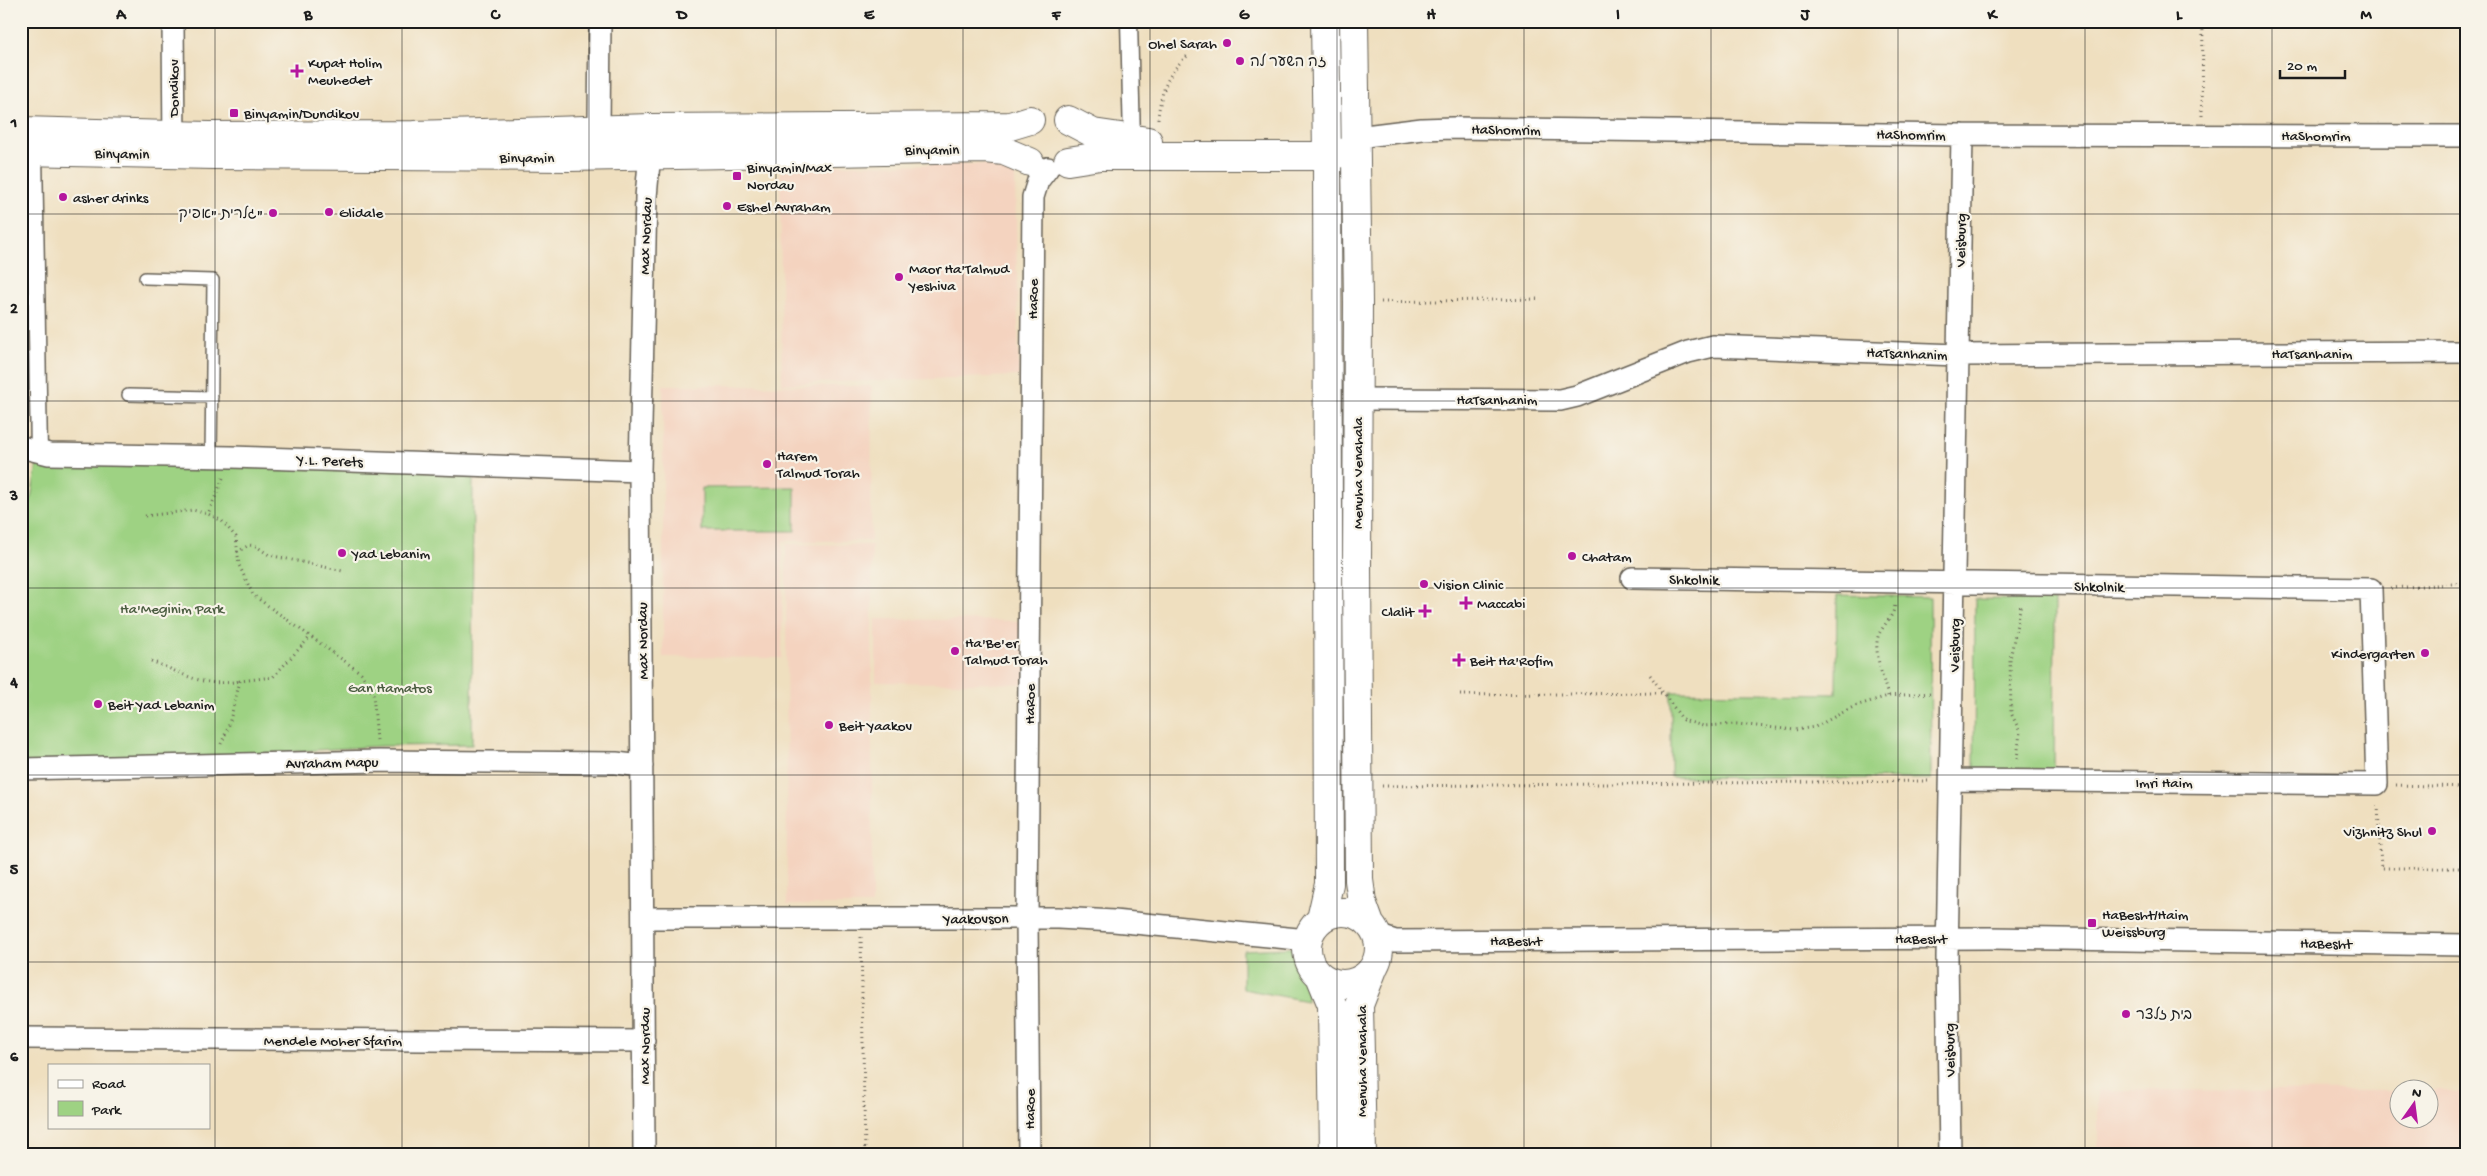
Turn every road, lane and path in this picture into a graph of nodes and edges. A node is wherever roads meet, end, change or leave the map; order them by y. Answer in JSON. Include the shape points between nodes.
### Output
{"nodes":[{"id":1,"x":173,"y":21,"type":"edge"},
{"id":2,"x":600,"y":21,"type":"edge"},
{"id":3,"x":1130,"y":21,"type":"edge"},
{"id":4,"x":1325,"y":21,"type":"edge"},
{"id":5,"x":1354,"y":21,"type":"edge"},
{"id":6,"x":2203,"y":21,"type":"edge"},
{"id":7,"x":1189,"y":55,"type":"dead end"},
{"id":8,"x":1030,"y":120,"type":"junction"},
{"id":9,"x":1068,"y":120,"type":"junction"},
{"id":10,"x":599,"y":128,"type":"junction"},
{"id":11,"x":651,"y":128,"type":"junction"},
{"id":12,"x":2202,"y":134,"type":"junction"},
{"id":13,"x":1962,"y":135,"type":"junction"},
{"id":14,"x":2466,"y":136,"type":"edge"},
{"id":15,"x":1356,"y":137,"type":"junction"},
{"id":16,"x":1144,"y":141,"type":"junction"},
{"id":17,"x":26,"y":145,"type":"edge"},
{"id":18,"x":174,"y":145,"type":"junction"},
{"id":19,"x":1327,"y":146,"type":"junction"},
{"id":20,"x":650,"y":156,"type":"junction"},
{"id":21,"x":569,"y":157,"type":"junction"},
{"id":22,"x":1049,"y":164,"type":"junction"},
{"id":23,"x":145,"y":278,"type":"dead end"},
{"id":24,"x":1538,"y":299,"type":"dead end"},
{"id":25,"x":1358,"y":302,"type":"junction"},
{"id":26,"x":2466,"y":352,"type":"edge"},
{"id":27,"x":1958,"y":355,"type":"junction"},
{"id":28,"x":128,"y":395,"type":"dead end"},
{"id":29,"x":212,"y":397,"type":"junction"},
{"id":30,"x":1358,"y":399,"type":"junction"},
{"id":31,"x":30,"y":450,"type":"edge"},
{"id":32,"x":211,"y":457,"type":"junction"},
{"id":33,"x":232,"y":457,"type":"junction"},
{"id":34,"x":640,"y":471,"type":"junction"},
{"id":35,"x":208,"y":514,"type":"junction"},
{"id":36,"x":145,"y":516,"type":"dead end"},
{"id":37,"x":236,"y":552,"type":"junction"},
{"id":38,"x":343,"y":571,"type":"dead end"},
{"id":39,"x":1632,"y":578,"type":"dead end"},
{"id":40,"x":1895,"y":583,"type":"junction"},
{"id":41,"x":2466,"y":583,"type":"edge"},
{"id":42,"x":1955,"y":584,"type":"junction"},
{"id":43,"x":2023,"y":586,"type":"junction"},
{"id":44,"x":2371,"y":589,"type":"junction"},
{"id":45,"x":310,"y":638,"type":"junction"},
{"id":46,"x":151,"y":661,"type":"dead end"},
{"id":47,"x":1650,"y":675,"type":"dead end"},
{"id":48,"x":240,"y":681,"type":"junction"},
{"id":49,"x":1954,"y":687,"type":"junction"},
{"id":50,"x":1663,"y":693,"type":"junction"},
{"id":51,"x":1460,"y":695,"type":"dead end"},
{"id":52,"x":1888,"y":696,"type":"junction"},
{"id":53,"x":378,"y":761,"type":"junction"},
{"id":54,"x":212,"y":764,"type":"junction"},
{"id":55,"x":642,"y":766,"type":"junction"},
{"id":56,"x":21,"y":769,"type":"edge"},
{"id":57,"x":1952,"y":780,"type":"junction"},
{"id":58,"x":2009,"y":781,"type":"junction"},
{"id":59,"x":2377,"y":784,"type":"junction"},
{"id":60,"x":1359,"y":786,"type":"junction"},
{"id":61,"x":2466,"y":787,"type":"edge"},
{"id":62,"x":2466,"y":868,"type":"edge"},
{"id":63,"x":1027,"y":917,"type":"junction"},
{"id":64,"x":643,"y":918,"type":"junction"},
{"id":65,"x":861,"y":919,"type":"junction"},
{"id":66,"x":1374,"y":929,"type":"junction"},
{"id":67,"x":1315,"y":930,"type":"junction"},
{"id":68,"x":1948,"y":938,"type":"junction"},
{"id":69,"x":2466,"y":945,"type":"edge"},
{"id":70,"x":1373,"y":969,"type":"junction"},
{"id":71,"x":1320,"y":976,"type":"junction"},
{"id":72,"x":21,"y":1038,"type":"edge"},
{"id":73,"x":644,"y":1041,"type":"junction"},
{"id":74,"x":2466,"y":1154,"type":"edge"},
{"id":75,"x":644,"y":1155,"type":"edge"},
{"id":76,"x":865,"y":1155,"type":"edge"},
{"id":77,"x":1029,"y":1155,"type":"edge"},
{"id":78,"x":1334,"y":1155,"type":"edge"},
{"id":79,"x":1362,"y":1155,"type":"edge"},
{"id":80,"x":1950,"y":1155,"type":"edge"},
{"id":81,"x":2298,"y":1155,"type":"edge"}],
"edges":[{"from":1,"to":18,"type":"street","name":"Dondikov"},
{"from":2,"to":10,"type":"street"},
{"from":3,"to":16,"type":"street"},
{"from":4,"to":19,"type":"street","name":"Menuha Venahala"},
{"from":5,"to":15,"type":"street","name":"Menuha Venahala"},
{"from":6,"to":12,"type":"path"},
{"from":7,"to":16,"type":"path","via":[[1168,77],[1159,113]]},
{"from":8,"to":9,"type":"street","via":[[1045,112]]},
{"from":8,"to":11,"type":"street","name":"Binyamin","via":[[1010,126]]},
{"from":8,"to":22,"type":"street","via":[[1021,136],[1024,154]]},
{"from":9,"to":16,"type":"street","via":[[1093,133]]},
{"from":9,"to":22,"type":"street","via":[[1074,128],[1077,145]]},
{"from":10,"to":11,"type":"street","name":"Binyamin"},
{"from":10,"to":18,"type":"street","name":"Binyamin"},
{"from":10,"to":21,"type":"street"},
{"from":11,"to":20,"type":"street","name":"Max Nordau"},
{"from":12,"to":13,"type":"street","name":"HaShomrim"},
{"from":12,"to":14,"type":"street","name":"HaShomrim"},
{"from":13,"to":15,"type":"street","name":"HaShomrim","via":[[1453,128]]},
{"from":13,"to":27,"type":"street","name":"Veisburg"},
{"from":15,"to":19,"type":"street"},
{"from":15,"to":25,"type":"street","name":"Menuha Venahala"},
{"from":16,"to":19,"type":"street"},
{"from":17,"to":18,"type":"street","name":"Binyamin"},
{"from":17,"to":31,"type":"street"},
{"from":18,"to":21,"type":"street","name":"Binyamin"},
{"from":19,"to":22,"type":"street","via":[[1100,156]]},
{"from":19,"to":67,"type":"street","name":"Menuha Venahala","via":[[1329,884]]},
{"from":20,"to":21,"type":"street","name":"Binyamin"},
{"from":20,"to":22,"type":"street","name":"Binyamin","via":[[986,148]]},
{"from":20,"to":34,"type":"street","name":"Max Nordau","via":[[644,232]]},
{"from":22,"to":63,"type":"street","name":"HaRoe","via":[[1033,197]]},
{"from":23,"to":29,"type":"lane","via":[[213,280]]},
{"from":24,"to":25,"type":"path"},
{"from":25,"to":30,"type":"street","name":"Menuha Venahala"},
{"from":26,"to":27,"type":"street","name":"HaTsanhanim"},
{"from":27,"to":30,"type":"street","name":"HaTsanhanim","via":[[1713,346],[1688,352],[1584,394],[1560,400]]},
{"from":27,"to":42,"type":"street","name":"Veisburg"},
{"from":28,"to":29,"type":"lane"},
{"from":29,"to":32,"type":"lane"},
{"from":30,"to":60,"type":"street","name":"Menuha Venahala"},
{"from":31,"to":32,"type":"street","name":"Y.L. Perets"},
{"from":32,"to":33,"type":"street","name":"Y.L. Perets"},
{"from":33,"to":34,"type":"street","name":"Y.L. Perets"},
{"from":33,"to":35,"type":"path"},
{"from":34,"to":55,"type":"street","name":"Max Nordau"},
{"from":35,"to":36,"type":"path","via":[[193,510]]},
{"from":35,"to":37,"type":"path","via":[[222,520],[236,537]]},
{"from":37,"to":38,"type":"path","via":[[249,545],[256,546],[269,555]]},
{"from":37,"to":45,"type":"path","via":[[253,595]]},
{"from":39,"to":40,"type":"street","name":"Shkolnik"},
{"from":40,"to":42,"type":"street","name":"Shkolnik"},
{"from":40,"to":52,"type":"path","via":[[1895,608],[1878,636],[1879,660]]},
{"from":41,"to":44,"type":"path"},
{"from":42,"to":43,"type":"street","name":"Shkolnik"},
{"from":42,"to":49,"type":"street","name":"Veisburg"},
{"from":43,"to":44,"type":"street","name":"Shkolnik"},
{"from":43,"to":58,"type":"path","via":[[2010,659],[2011,713],[2020,732]]},
{"from":44,"to":59,"type":"street"},
{"from":45,"to":48,"type":"path","via":[[273,677]]},
{"from":45,"to":53,"type":"path","via":[[361,673],[373,693]]},
{"from":46,"to":48,"type":"path","via":[[197,681],[221,684]]},
{"from":47,"to":50,"type":"path"},
{"from":48,"to":54,"type":"path","via":[[228,728]]},
{"from":49,"to":52,"type":"path","via":[[1935,693]]},
{"from":49,"to":57,"type":"street","name":"Veisburg"},
{"from":50,"to":51,"type":"path"},
{"from":50,"to":52,"type":"path","via":[[1683,720],[1703,726],[1737,724],[1795,730],[1815,727],[1855,706]]},
{"from":53,"to":54,"type":"street","name":"Avraham Mapu"},
{"from":53,"to":55,"type":"street","name":"Avraham Mapu","via":[[616,763]]},
{"from":54,"to":56,"type":"street","name":"Avraham Mapu"},
{"from":55,"to":64,"type":"street","name":"Max Nordau"},
{"from":57,"to":58,"type":"street","name":"Imri Haim"},
{"from":57,"to":60,"type":"path"},
{"from":57,"to":68,"type":"street","name":"Veisburg"},
{"from":58,"to":59,"type":"street","name":"Imri Haim"},
{"from":59,"to":61,"type":"path"},
{"from":59,"to":62,"type":"path","via":[[2381,868]]},
{"from":60,"to":66,"type":"street","name":"Menuha Venahala","via":[[1359,880],[1362,902]]},
{"from":63,"to":65,"type":"street","name":"Yaakovson"},
{"from":63,"to":67,"type":"street","name":"Yaakovson"},
{"from":63,"to":77,"type":"street","name":"HaRoe"},
{"from":64,"to":65,"type":"street","name":"Yaakovson"},
{"from":64,"to":73,"type":"street","name":"Max Nordau"},
{"from":65,"to":76,"type":"path"},
{"from":66,"to":67,"type":"street","via":[[1362,917],[1347,912],[1331,914]]},
{"from":66,"to":68,"type":"street","name":"HaBesht","via":[[1395,940]]},
{"from":66,"to":70,"type":"street","via":[[1380,946]]},
{"from":67,"to":71,"type":"street","via":[[1309,960]]},
{"from":68,"to":69,"type":"street","name":"HaBesht"},
{"from":68,"to":80,"type":"street","name":"Veisburg"},
{"from":70,"to":71,"type":"street","via":[[1354,982],[1342,984]]},
{"from":70,"to":79,"type":"street","name":"Menuha Venahala","via":[[1359,1005]]},
{"from":71,"to":78,"type":"street","name":"Menuha Venahala","via":[[1332,1005]]},
{"from":72,"to":73,"type":"street","name":"Mendele Moher Sfarim"},
{"from":73,"to":75,"type":"street","name":"Max Nordau"},
{"from":74,"to":81,"type":"path"}]}
